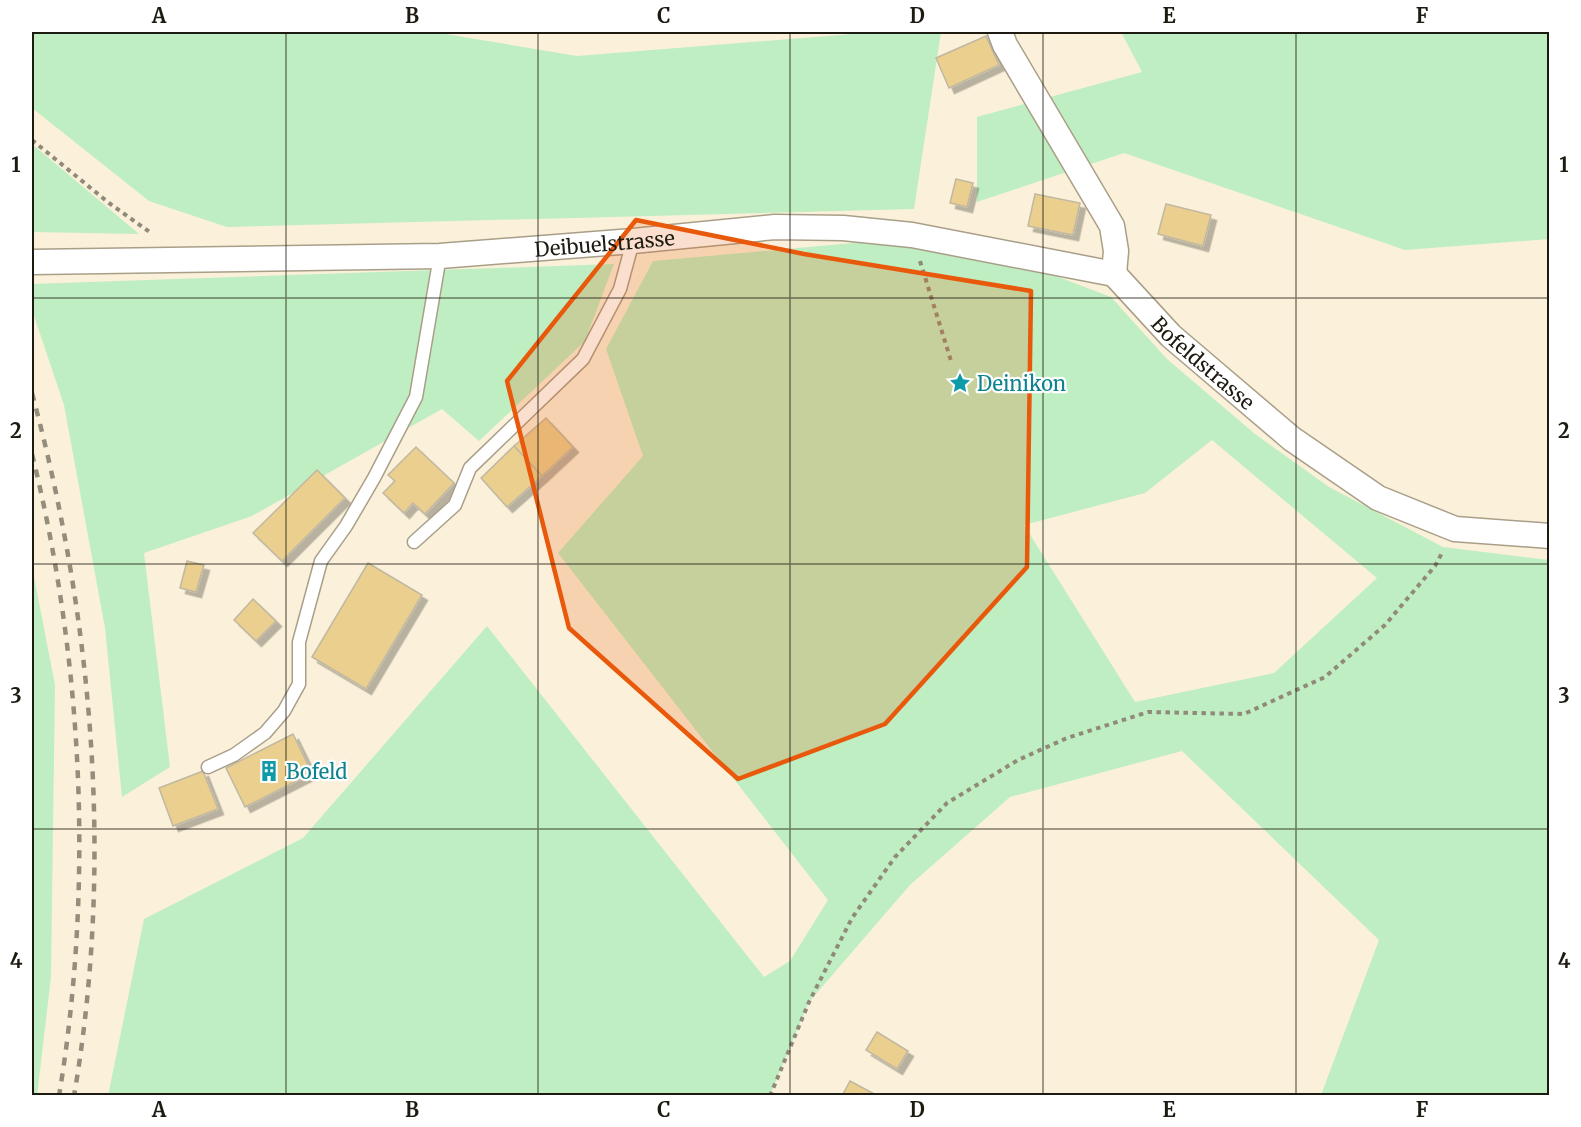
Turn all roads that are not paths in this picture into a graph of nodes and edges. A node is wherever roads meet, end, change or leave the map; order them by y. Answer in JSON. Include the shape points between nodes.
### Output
{"nodes":[{"id":1,"x":1000,"y":32,"type":"edge"},
{"id":2,"x":633,"y":241,"type":"junction"},
{"id":3,"x":440,"y":256,"type":"junction"},
{"id":4,"x":32,"y":262,"type":"edge"},
{"id":5,"x":1114,"y":274,"type":"junction"},
{"id":6,"x":1550,"y":536,"type":"edge"},
{"id":7,"x":414,"y":542,"type":"dead end"},
{"id":8,"x":208,"y":767,"type":"dead end"}],
"edges":[{"from":1,"to":5,"type":"street","via":[[1112,226]]},
{"from":2,"to":3,"type":"street","name":"Deibuelstrasse"},
{"from":2,"to":5,"type":"street","name":"Deibuelstrasse","via":[[775,227],[843,228],[912,235]]},
{"from":2,"to":7,"type":"lane","via":[[620,289],[583,359],[470,468],[455,505]]},
{"from":3,"to":4,"type":"street","name":"Deibuelstrasse"},
{"from":3,"to":8,"type":"lane","via":[[416,397],[374,478],[321,561],[299,642],[299,684],[284,711],[265,733],[234,755]]},
{"from":5,"to":6,"type":"street","name":"Bofeldstrasse","via":[[1171,336],[1292,439],[1378,498],[1455,529]]}]}
